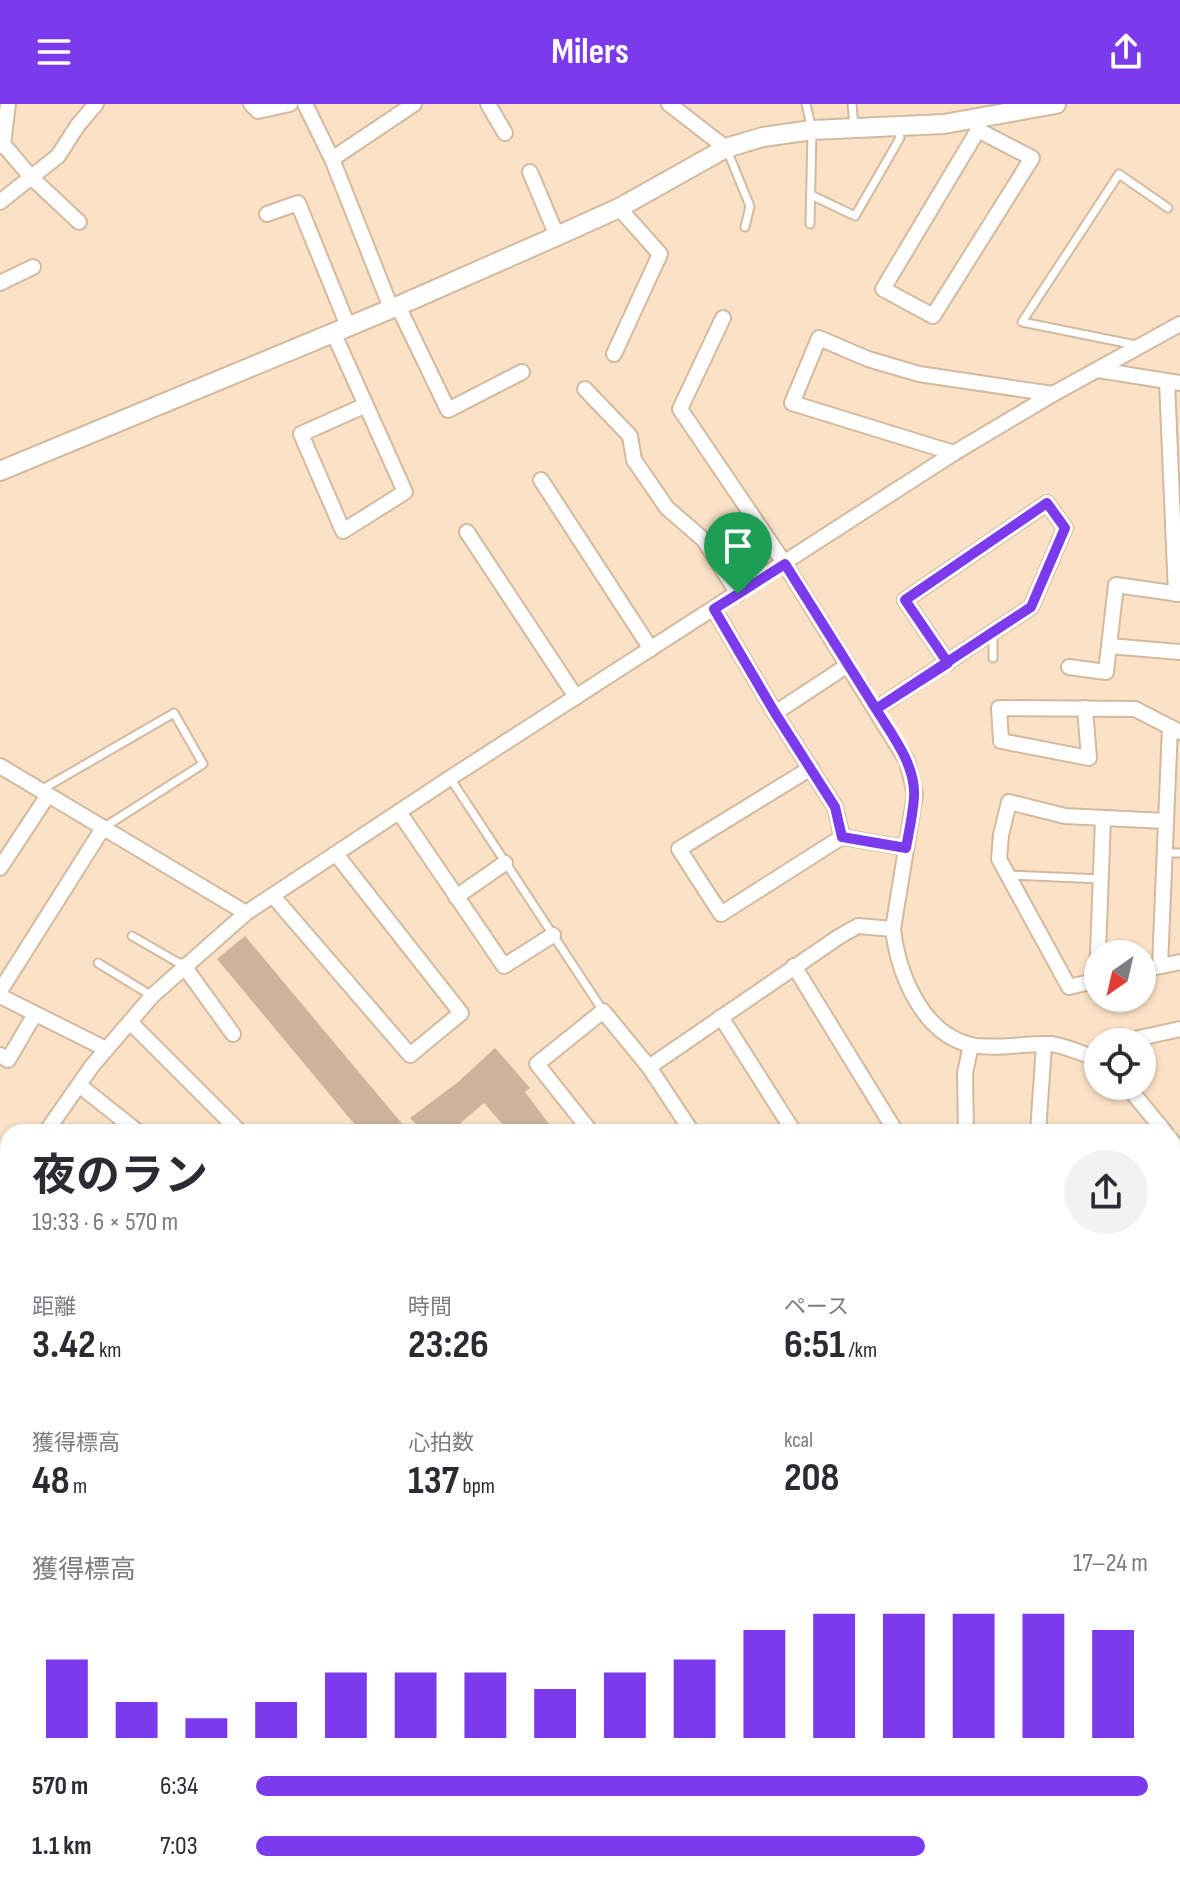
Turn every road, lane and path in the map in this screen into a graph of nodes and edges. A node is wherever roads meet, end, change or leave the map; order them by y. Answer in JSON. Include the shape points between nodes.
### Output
{"nodes":[{"id":1,"x":8,"y":104,"type":"edge"},
{"id":2,"x":96,"y":104,"type":"edge"},
{"id":3,"x":251,"y":104,"type":"edge"},
{"id":4,"x":290,"y":104,"type":"edge"},
{"id":5,"x":305,"y":104,"type":"edge"},
{"id":6,"x":414,"y":104,"type":"edge"},
{"id":7,"x":488,"y":104,"type":"edge"},
{"id":8,"x":669,"y":104,"type":"edge"},
{"id":9,"x":806,"y":104,"type":"edge"},
{"id":10,"x":852,"y":104,"type":"edge"},
{"id":11,"x":1056,"y":104,"type":"edge"},
{"id":12,"x":978,"y":123,"type":"junction"},
{"id":13,"x":897,"y":126,"type":"junction"},
{"id":14,"x":854,"y":128,"type":"junction"},
{"id":15,"x":812,"y":130,"type":"junction"},
{"id":16,"x":505,"y":133,"type":"dead end"},
{"id":17,"x":2,"y":145,"type":"edge"},
{"id":18,"x":726,"y":148,"type":"junction"},
{"id":19,"x":332,"y":159,"type":"junction"},
{"id":20,"x":530,"y":172,"type":"dead end"},
{"id":21,"x":31,"y":177,"type":"junction"},
{"id":22,"x":811,"y":195,"type":"junction"},
{"id":23,"x":0,"y":202,"type":"edge"},
{"id":24,"x":619,"y":208,"type":"junction"},
{"id":25,"x":1168,"y":208,"type":"dead end"},
{"id":26,"x":267,"y":214,"type":"dead end"},
{"id":27,"x":79,"y":222,"type":"dead end"},
{"id":28,"x":810,"y":224,"type":"dead end"},
{"id":29,"x":745,"y":227,"type":"dead end"},
{"id":30,"x":557,"y":236,"type":"junction"},
{"id":31,"x":33,"y":267,"type":"dead end"},
{"id":32,"x":0,"y":283,"type":"edge"},
{"id":33,"x":394,"y":307,"type":"junction"},
{"id":34,"x":723,"y":318,"type":"dead end"},
{"id":35,"x":1180,"y":324,"type":"edge"},
{"id":36,"x":341,"y":329,"type":"junction"},
{"id":37,"x":1139,"y":345,"type":"junction"},
{"id":38,"x":614,"y":354,"type":"dead end"},
{"id":39,"x":1098,"y":370,"type":"junction"},
{"id":40,"x":522,"y":372,"type":"dead end"},
{"id":41,"x":1174,"y":382,"type":"edge"},
{"id":42,"x":585,"y":389,"type":"dead end"},
{"id":43,"x":1053,"y":394,"type":"junction"},
{"id":44,"x":366,"y":405,"type":"junction"},
{"id":45,"x":954,"y":453,"type":"junction"},
{"id":46,"x":0,"y":471,"type":"edge"},
{"id":47,"x":541,"y":480,"type":"dead end"},
{"id":48,"x":467,"y":532,"type":"dead end"},
{"id":49,"x":785,"y":564,"type":"junction"},
{"id":50,"x":738,"y":594,"type":"junction"},
{"id":51,"x":1178,"y":594,"type":"edge"},
{"id":52,"x":714,"y":609,"type":"junction"},
{"id":53,"x":993,"y":632,"type":"junction"},
{"id":54,"x":1109,"y":646,"type":"junction"},
{"id":55,"x":651,"y":649,"type":"junction"},
{"id":56,"x":1180,"y":652,"type":"edge"},
{"id":57,"x":993,"y":658,"type":"dead end"},
{"id":58,"x":948,"y":663,"type":"junction"},
{"id":59,"x":848,"y":665,"type":"junction"},
{"id":60,"x":1069,"y":667,"type":"dead end"},
{"id":61,"x":576,"y":697,"type":"junction"},
{"id":62,"x":1085,"y":708,"type":"junction"},
{"id":63,"x":876,"y":709,"type":"junction"},
{"id":64,"x":775,"y":713,"type":"junction"},
{"id":65,"x":1175,"y":730,"type":"edge"},
{"id":66,"x":0,"y":766,"type":"edge"},
{"id":67,"x":811,"y":768,"type":"junction"},
{"id":68,"x":450,"y":778,"type":"junction"},
{"id":69,"x":44,"y":793,"type":"junction"},
{"id":70,"x":399,"y":812,"type":"junction"},
{"id":71,"x":1103,"y":818,"type":"junction"},
{"id":72,"x":1166,"y":821,"type":"junction"},
{"id":73,"x":103,"y":828,"type":"junction"},
{"id":74,"x":842,"y":837,"type":"junction"},
{"id":75,"x":906,"y":848,"type":"junction"},
{"id":76,"x":1164,"y":853,"type":"junction"},
{"id":77,"x":1180,"y":853,"type":"edge"},
{"id":78,"x":336,"y":854,"type":"junction"},
{"id":79,"x":505,"y":863,"type":"junction"},
{"id":80,"x":0,"y":868,"type":"edge"},
{"id":81,"x":1008,"y":875,"type":"junction"},
{"id":82,"x":1101,"y":879,"type":"junction"},
{"id":83,"x":273,"y":896,"type":"junction"},
{"id":84,"x":456,"y":897,"type":"junction"},
{"id":85,"x":246,"y":913,"type":"junction"},
{"id":86,"x":893,"y":929,"type":"junction"},
{"id":87,"x":553,"y":935,"type":"junction"},
{"id":88,"x":132,"y":936,"type":"dead end"},
{"id":89,"x":1099,"y":940,"type":"edge"},
{"id":90,"x":1180,"y":962,"type":"edge"},
{"id":91,"x":98,"y":963,"type":"dead end"},
{"id":92,"x":184,"y":966,"type":"junction"},
{"id":93,"x":794,"y":966,"type":"junction"},
{"id":94,"x":1160,"y":966,"type":"junction"},
{"id":95,"x":1156,"y":967,"type":"edge"},
{"id":96,"x":1084,"y":983,"type":"edge"},
{"id":97,"x":0,"y":994,"type":"edge"},
{"id":98,"x":152,"y":996,"type":"junction"},
{"id":99,"x":603,"y":1011,"type":"junction"},
{"id":100,"x":35,"y":1014,"type":"junction"},
{"id":101,"x":721,"y":1017,"type":"junction"},
{"id":102,"x":130,"y":1022,"type":"junction"},
{"id":103,"x":1180,"y":1029,"type":"edge"},
{"id":104,"x":233,"y":1034,"type":"dead end"},
{"id":105,"x":1156,"y":1034,"type":"edge"},
{"id":106,"x":971,"y":1045,"type":"junction"},
{"id":107,"x":1044,"y":1045,"type":"junction"},
{"id":108,"x":106,"y":1049,"type":"junction"},
{"id":109,"x":1084,"y":1053,"type":"edge"},
{"id":110,"x":0,"y":1055,"type":"edge"},
{"id":111,"x":649,"y":1067,"type":"junction"},
{"id":112,"x":79,"y":1085,"type":"junction"},
{"id":113,"x":1139,"y":1100,"type":"edge"},
{"id":114,"x":52,"y":1124,"type":"edge"},
{"id":115,"x":128,"y":1124,"type":"edge"},
{"id":116,"x":232,"y":1124,"type":"edge"},
{"id":117,"x":585,"y":1124,"type":"edge"},
{"id":118,"x":687,"y":1124,"type":"edge"},
{"id":119,"x":789,"y":1124,"type":"edge"},
{"id":120,"x":891,"y":1124,"type":"edge"},
{"id":121,"x":966,"y":1124,"type":"edge"},
{"id":122,"x":1039,"y":1124,"type":"edge"},
{"id":123,"x":1158,"y":1124,"type":"edge"}],
"edges":[{"from":1,"to":17,"type":"street"},
{"from":2,"to":21,"type":"street","via":[[58,156]]},
{"from":3,"to":4,"type":"street","via":[[258,111]]},
{"from":5,"to":19,"type":"street"},
{"from":6,"to":19,"type":"street"},
{"from":7,"to":16,"type":"street"},
{"from":8,"to":18,"type":"street"},
{"from":9,"to":15,"type":"lane"},
{"from":10,"to":14,"type":"lane"},
{"from":11,"to":12,"type":"street"},
{"from":12,"to":12,"type":"street","via":[[883,289],[933,316],[1032,158]]},
{"from":12,"to":13,"type":"street"},
{"from":13,"to":14,"type":"street"},
{"from":13,"to":22,"type":"lane","via":[[900,138],[855,216]]},
{"from":14,"to":15,"type":"street"},
{"from":15,"to":18,"type":"street"},
{"from":15,"to":22,"type":"lane"},
{"from":17,"to":21,"type":"street"},
{"from":18,"to":24,"type":"street"},
{"from":18,"to":29,"type":"lane","via":[[750,206]]},
{"from":19,"to":33,"type":"street"},
{"from":20,"to":30,"type":"street"},
{"from":21,"to":23,"type":"street"},
{"from":21,"to":27,"type":"street"},
{"from":22,"to":28,"type":"lane"},
{"from":24,"to":30,"type":"street"},
{"from":24,"to":38,"type":"street","via":[[660,254]]},
{"from":25,"to":37,"type":"lane","via":[[1119,174],[1022,322]]},
{"from":26,"to":36,"type":"street","via":[[298,203]]},
{"from":30,"to":33,"type":"street"},
{"from":31,"to":32,"type":"street"},
{"from":33,"to":36,"type":"street"},
{"from":33,"to":40,"type":"street","via":[[448,410]]},
{"from":34,"to":49,"type":"street","via":[[680,409]]},
{"from":35,"to":37,"type":"street"},
{"from":36,"to":44,"type":"street"},
{"from":36,"to":46,"type":"street"},
{"from":37,"to":39,"type":"street"},
{"from":39,"to":41,"type":"street"},
{"from":39,"to":43,"type":"street"},
{"from":41,"to":51,"type":"street"},
{"from":42,"to":50,"type":"street","via":[[630,436],[634,460],[667,508],[704,540]]},
{"from":43,"to":45,"type":"street"},
{"from":43,"to":45,"type":"street","via":[[919,374],[819,338],[792,403]]},
{"from":44,"to":44,"type":"street","via":[[405,492],[343,531],[301,434]]},
{"from":45,"to":49,"type":"street"},
{"from":47,"to":55,"type":"street"},
{"from":48,"to":61,"type":"street"},
{"from":49,"to":50,"type":"street"},
{"from":49,"to":59,"type":"street"},
{"from":50,"to":52,"type":"street"},
{"from":51,"to":54,"type":"street","via":[[1116,585]]},
{"from":52,"to":55,"type":"street"},
{"from":52,"to":64,"type":"street"},
{"from":53,"to":57,"type":"lane"},
{"from":53,"to":58,"type":"street"},
{"from":53,"to":58,"type":"street","via":[[1031,607],[1065,528],[1047,503],[905,600]]},
{"from":54,"to":56,"type":"street"},
{"from":54,"to":60,"type":"street","via":[[1106,672]]},
{"from":55,"to":61,"type":"street"},
{"from":58,"to":63,"type":"street"},
{"from":59,"to":63,"type":"street"},
{"from":59,"to":64,"type":"street"},
{"from":61,"to":68,"type":"street"},
{"from":62,"to":62,"type":"street","via":[[999,708],[1001,741],[1089,758]]},
{"from":62,"to":65,"type":"street","via":[[1135,709]]},
{"from":63,"to":75,"type":"street","via":[[913,780]]},
{"from":64,"to":67,"type":"street"},
{"from":65,"to":72,"type":"street"},
{"from":66,"to":69,"type":"street"},
{"from":67,"to":74,"type":"street","via":[[835,807]]},
{"from":67,"to":74,"type":"street","via":[[679,849],[721,914]]},
{"from":68,"to":70,"type":"street"},
{"from":68,"to":79,"type":"lane"},
{"from":69,"to":73,"type":"street"},
{"from":69,"to":73,"type":"lane","via":[[174,713],[203,764]]},
{"from":69,"to":80,"type":"street"},
{"from":70,"to":78,"type":"street"},
{"from":70,"to":84,"type":"street"},
{"from":71,"to":72,"type":"street"},
{"from":71,"to":81,"type":"street","via":[[1065,816],[1009,802],[999,859]]},
{"from":71,"to":82,"type":"street"},
{"from":72,"to":76,"type":"street"},
{"from":73,"to":85,"type":"street"},
{"from":73,"to":97,"type":"street"},
{"from":74,"to":75,"type":"street"},
{"from":75,"to":86,"type":"street"},
{"from":76,"to":77,"type":"lane"},
{"from":76,"to":94,"type":"street"},
{"from":78,"to":83,"type":"street"},
{"from":78,"to":83,"type":"street","via":[[461,1013],[410,1055]]},
{"from":79,"to":84,"type":"street"},
{"from":79,"to":87,"type":"lane"},
{"from":81,"to":82,"type":"lane"},
{"from":81,"to":96,"type":"street","via":[[1069,987]]},
{"from":82,"to":89,"type":"street"},
{"from":83,"to":85,"type":"street"},
{"from":84,"to":87,"type":"street","via":[[504,966]]},
{"from":85,"to":92,"type":"street"},
{"from":86,"to":93,"type":"street","via":[[858,926]]},
{"from":86,"to":106,"type":"street","via":[[896,952],[918,1003],[940,1030]]},
{"from":87,"to":99,"type":"lane"},
{"from":88,"to":92,"type":"lane"},
{"from":90,"to":94,"type":"street"},
{"from":91,"to":98,"type":"lane"},
{"from":92,"to":98,"type":"street"},
{"from":92,"to":104,"type":"street"},
{"from":93,"to":101,"type":"street"},
{"from":93,"to":120,"type":"street"},
{"from":94,"to":95,"type":"street"},
{"from":97,"to":100,"type":"street"},
{"from":98,"to":102,"type":"street"},
{"from":99,"to":111,"type":"street"},
{"from":99,"to":117,"type":"street","via":[[537,1064]]},
{"from":100,"to":108,"type":"street"},
{"from":100,"to":110,"type":"street","via":[[8,1060]]},
{"from":101,"to":111,"type":"street"},
{"from":101,"to":119,"type":"street"},
{"from":102,"to":108,"type":"street"},
{"from":102,"to":116,"type":"street"},
{"from":103,"to":105,"type":"street"},
{"from":106,"to":107,"type":"street"},
{"from":106,"to":121,"type":"street","via":[[965,1073]]},
{"from":107,"to":109,"type":"street"},
{"from":107,"to":122,"type":"street"},
{"from":108,"to":112,"type":"street"},
{"from":111,"to":118,"type":"street"},
{"from":112,"to":114,"type":"street"},
{"from":112,"to":115,"type":"street"},
{"from":113,"to":123,"type":"street"}]}
